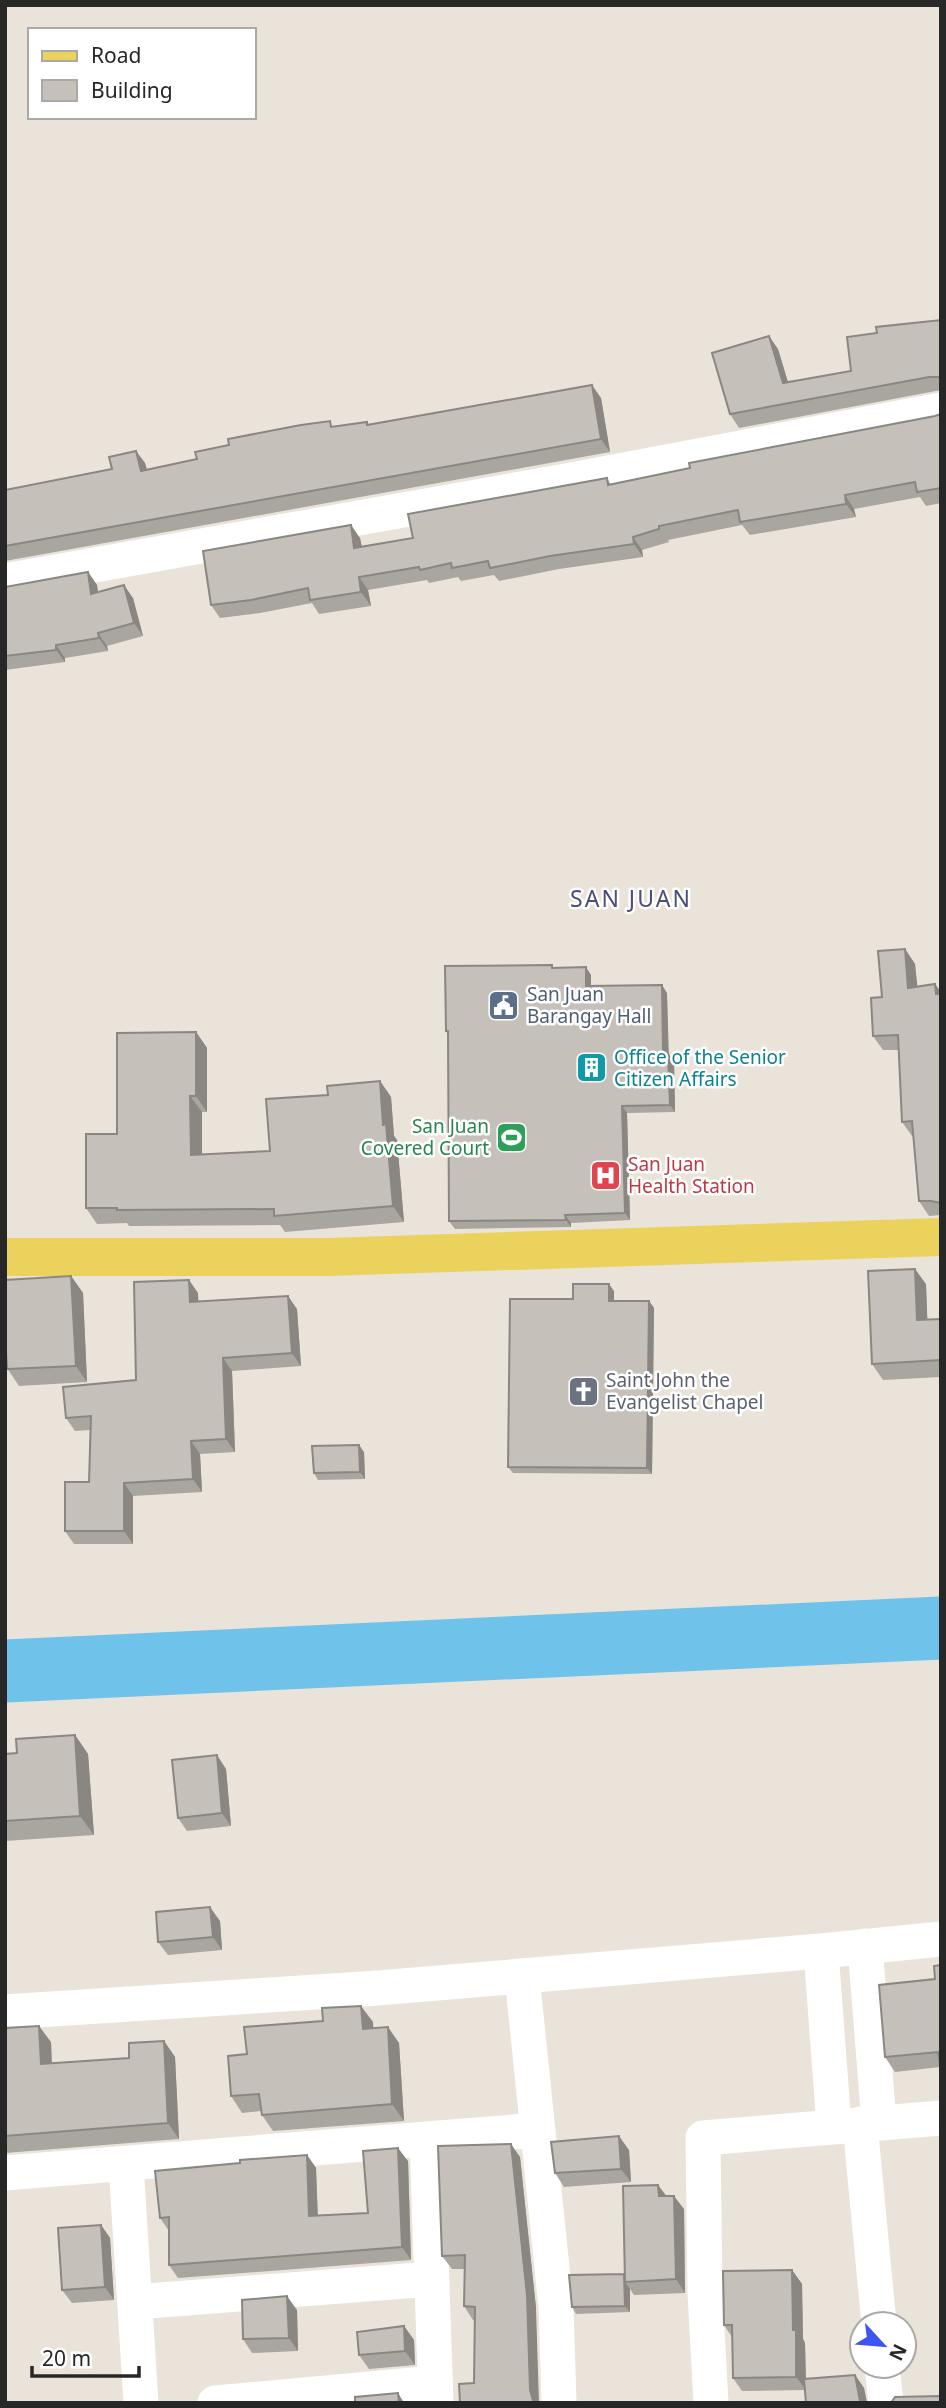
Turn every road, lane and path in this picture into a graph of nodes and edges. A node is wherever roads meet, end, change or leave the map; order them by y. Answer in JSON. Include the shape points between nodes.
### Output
{"nodes":[{"id":1,"x":941,"y":410,"type":"edge"},
{"id":2,"x":5,"y":582,"type":"edge"},
{"id":3,"x":941,"y":1237,"type":"edge"},
{"id":4,"x":5,"y":1256,"type":"edge"},
{"id":5,"x":941,"y":1939,"type":"edge"},
{"id":6,"x":864,"y":1946,"type":"junction"},
{"id":7,"x":821,"y":1951,"type":"junction"},
{"id":8,"x":522,"y":1976,"type":"junction"},
{"id":9,"x":5,"y":2012,"type":"edge"},
{"id":10,"x":941,"y":2118,"type":"edge"},
{"id":11,"x":858,"y":2124,"type":"junction"},
{"id":12,"x":538,"y":2130,"type":"junction"},
{"id":13,"x":426,"y":2140,"type":"junction"},
{"id":14,"x":126,"y":2164,"type":"junction"},
{"id":15,"x":5,"y":2173,"type":"edge"},
{"id":16,"x":431,"y":2279,"type":"junction"},
{"id":17,"x":135,"y":2302,"type":"junction"},
{"id":18,"x":877,"y":2310,"type":"edge"},
{"id":19,"x":884,"y":2380,"type":"edge"},
{"id":20,"x":435,"y":2393,"type":"edge"},
{"id":21,"x":141,"y":2403,"type":"edge"},
{"id":22,"x":215,"y":2403,"type":"edge"},
{"id":23,"x":559,"y":2403,"type":"edge"},
{"id":24,"x":711,"y":2403,"type":"edge"},
{"id":25,"x":886,"y":2403,"type":"edge"}],
"edges":[{"from":1,"to":2,"type":"street"},
{"from":3,"to":4,"type":"main road","via":[[328,1257]]},
{"from":5,"to":6,"type":"street"},
{"from":6,"to":7,"type":"street"},
{"from":6,"to":11,"type":"street"},
{"from":7,"to":8,"type":"street"},
{"from":7,"to":11,"type":"street"},
{"from":8,"to":9,"type":"street"},
{"from":8,"to":12,"type":"street"},
{"from":10,"to":11,"type":"street"},
{"from":11,"to":18,"type":"street"},
{"from":11,"to":24,"type":"street","via":[[703,2138]]},
{"from":12,"to":13,"type":"street"},
{"from":12,"to":23,"type":"street","via":[[556,2307]]},
{"from":13,"to":14,"type":"street"},
{"from":13,"to":16,"type":"street"},
{"from":14,"to":15,"type":"street"},
{"from":14,"to":17,"type":"street"},
{"from":16,"to":17,"type":"street"},
{"from":16,"to":20,"type":"street"},
{"from":17,"to":21,"type":"street"},
{"from":19,"to":25,"type":"street"},
{"from":20,"to":22,"type":"street"}]}
